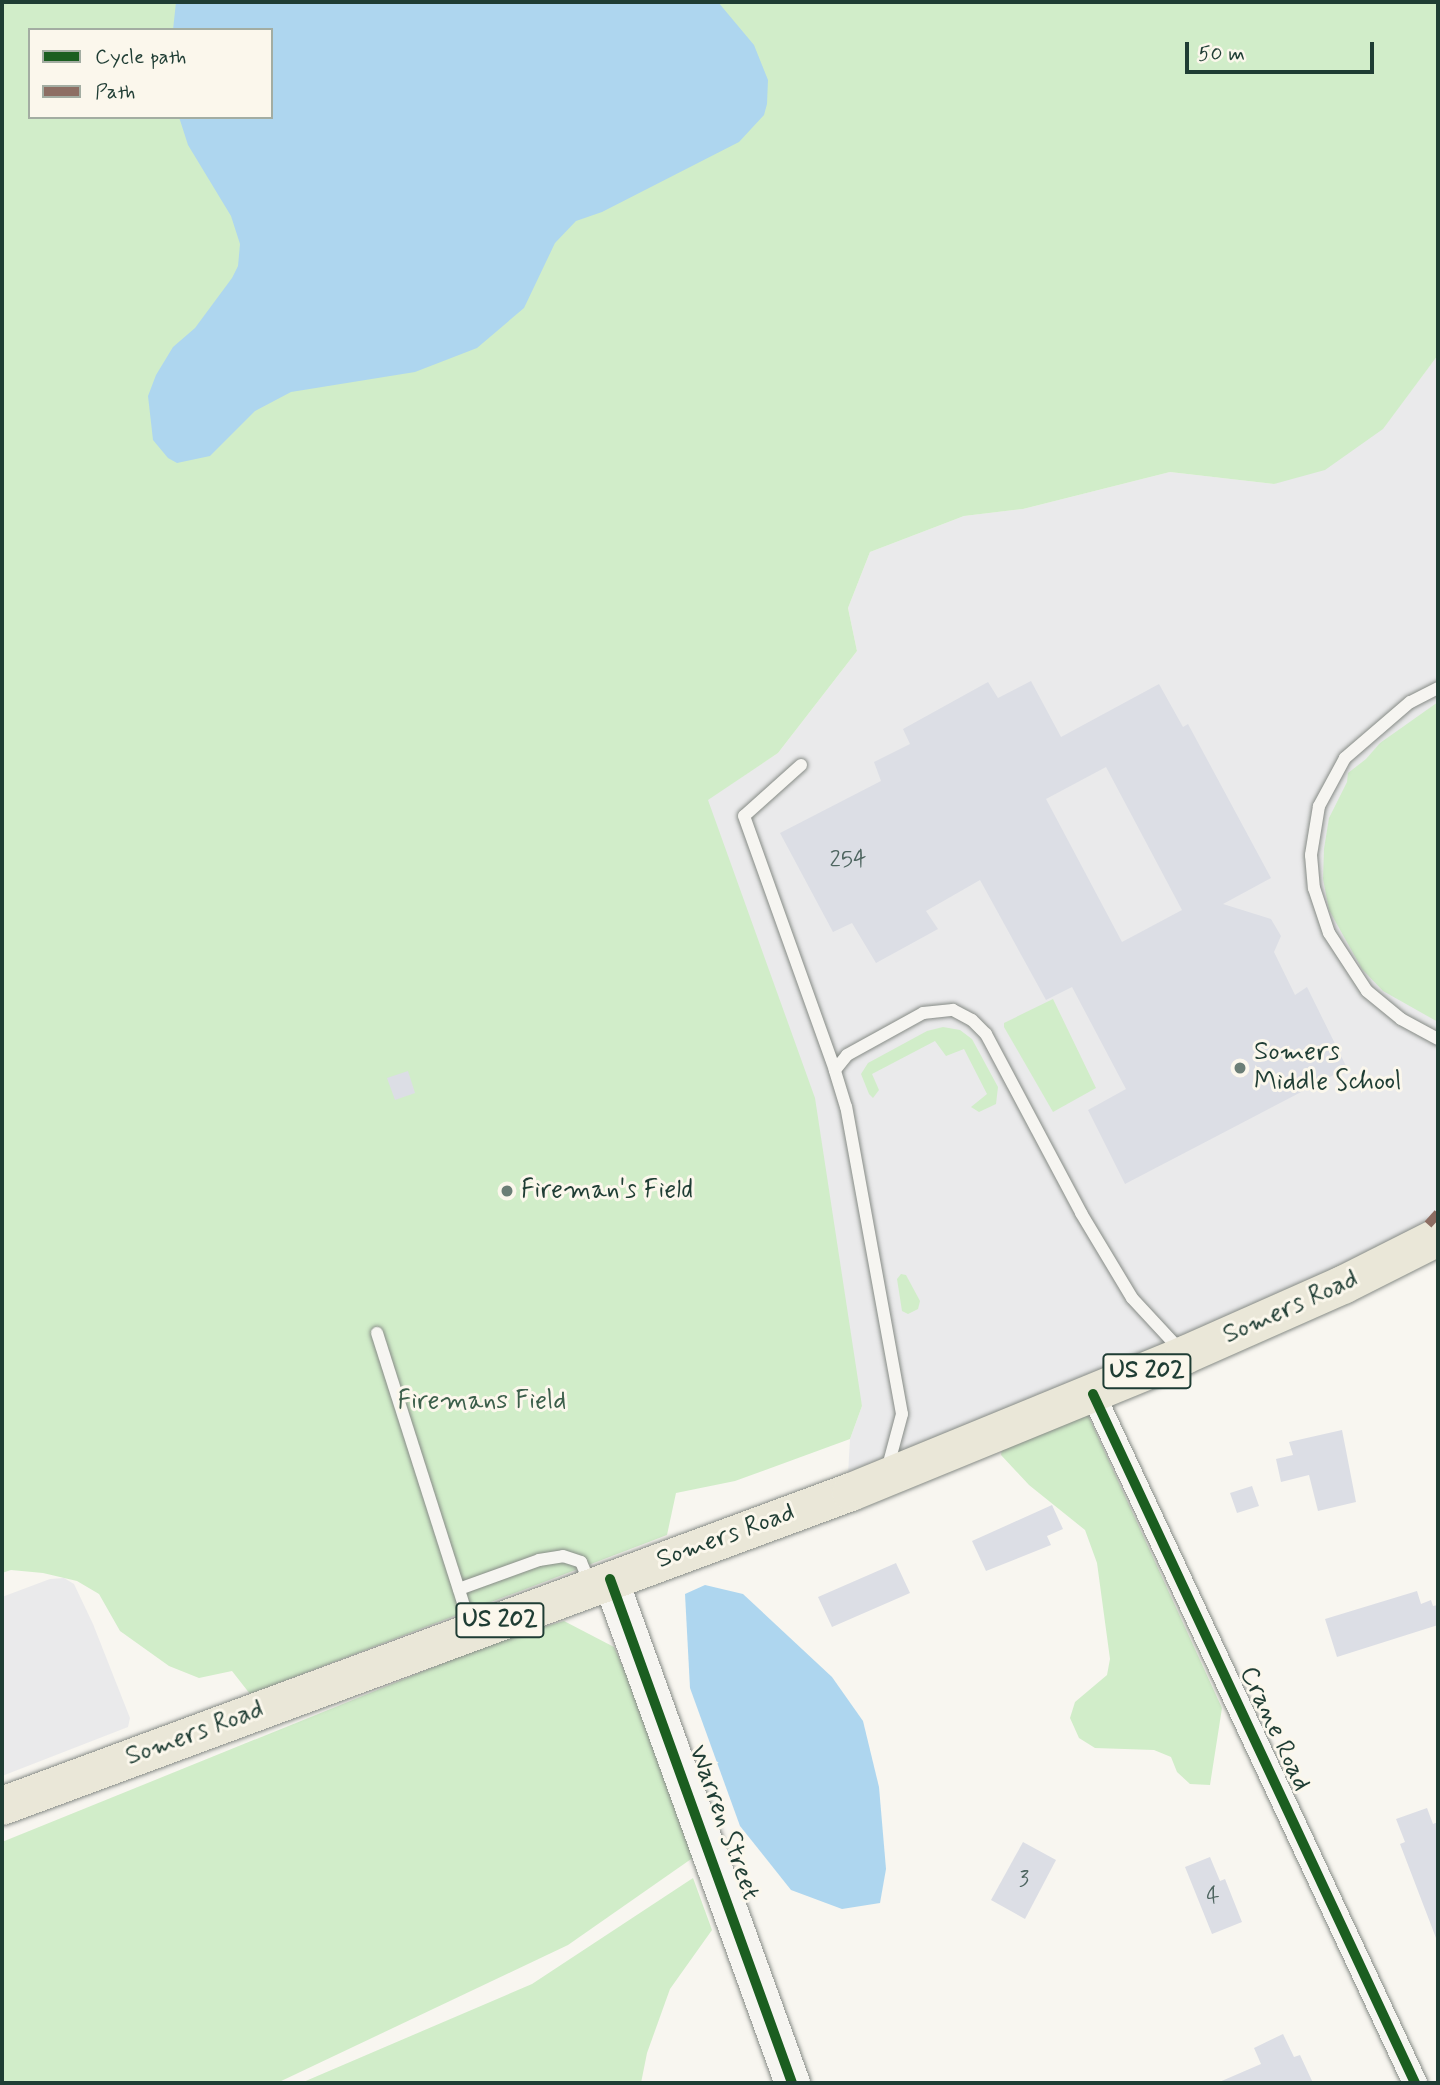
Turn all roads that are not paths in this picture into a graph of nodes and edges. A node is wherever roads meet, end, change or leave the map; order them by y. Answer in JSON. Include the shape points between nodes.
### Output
{"nodes":[{"id":1,"x":1438,"y":688,"type":"edge"},
{"id":2,"x":801,"y":765,"type":"dead end"},
{"id":3,"x":1438,"y":1039,"type":"edge"},
{"id":4,"x":835,"y":1070,"type":"junction"},
{"id":5,"x":1438,"y":1237,"type":"edge"},
{"id":6,"x":377,"y":1333,"type":"dead end"},
{"id":7,"x":1185,"y":1355,"type":"junction"},
{"id":8,"x":1093,"y":1394,"type":"junction"},
{"id":9,"x":885,"y":1478,"type":"junction"},
{"id":10,"x":601,"y":1583,"type":"junction"},
{"id":11,"x":459,"y":1589,"type":"junction"},
{"id":12,"x":472,"y":1631,"type":"junction"},
{"id":13,"x":2,"y":1806,"type":"edge"},
{"id":14,"x":792,"y":2083,"type":"edge"},
{"id":15,"x":1415,"y":2083,"type":"edge"}],
"edges":[{"from":1,"to":3,"type":"lane","via":[[1410,702],[1345,758],[1319,806],[1311,855],[1314,888],[1329,933],[1367,990],[1401,1019]]},
{"from":2,"to":4,"type":"lane","via":[[744,816]]},
{"from":4,"to":7,"type":"lane","via":[[847,1055],[923,1013],[953,1010],[972,1020],[986,1034],[1132,1298]]},
{"from":4,"to":9,"type":"lane","via":[[846,1107],[902,1414]]},
{"from":5,"to":7,"type":"main road","name":"Somers Road","number":"US 202"},
{"from":6,"to":11,"type":"lane"},
{"from":7,"to":8,"type":"main road","name":"Somers Road","number":"US 202"},
{"from":8,"to":9,"type":"main road","name":"Somers Road","number":"US 202"},
{"from":8,"to":15,"type":"street","name":"Crane Road"},
{"from":9,"to":10,"type":"main road","name":"Somers Road","number":"US 202"},
{"from":10,"to":11,"type":"lane","via":[[580,1562],[563,1556],[538,1560]]},
{"from":10,"to":12,"type":"main road","name":"Somers Road","number":"US 202"},
{"from":10,"to":14,"type":"street","name":"Warren Street"},
{"from":11,"to":12,"type":"lane"},
{"from":12,"to":13,"type":"main road","name":"Somers Road","number":"US 202"}]}
